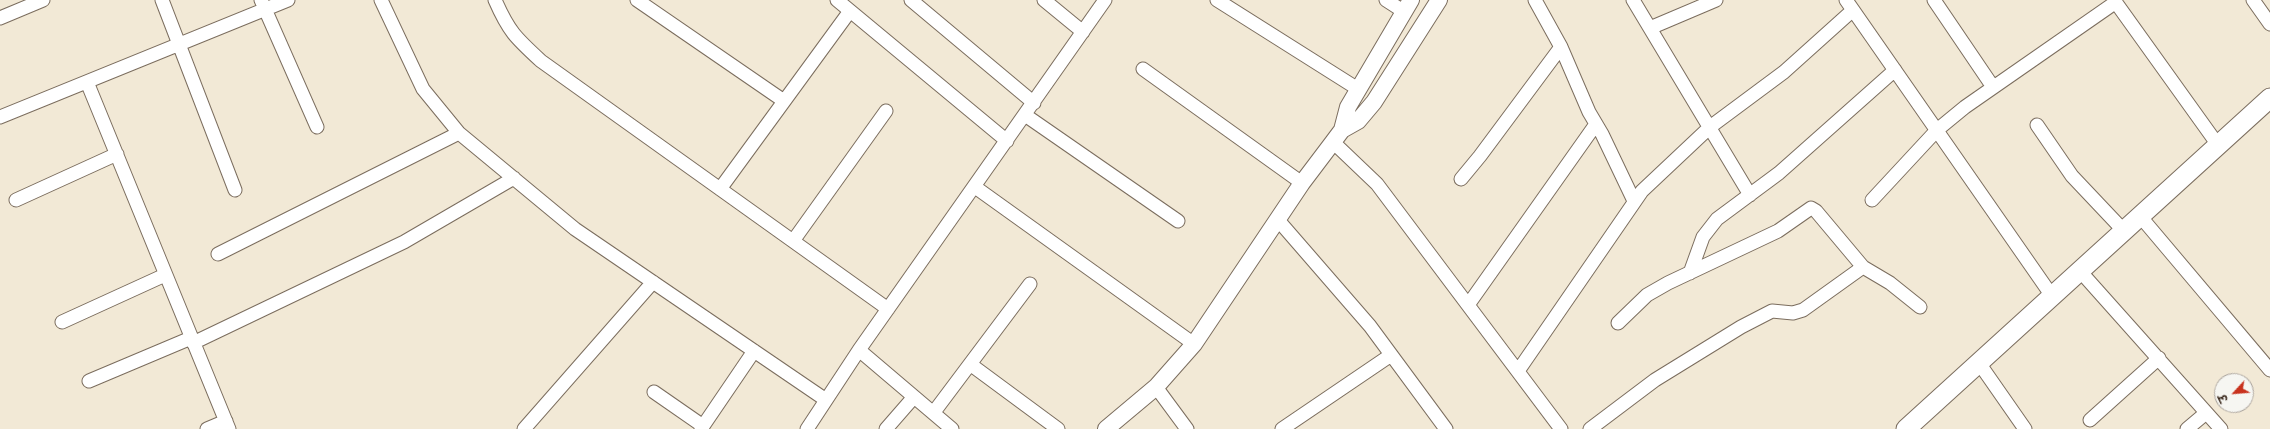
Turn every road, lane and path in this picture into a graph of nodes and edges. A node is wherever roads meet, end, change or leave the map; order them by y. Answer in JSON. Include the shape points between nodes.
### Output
{"nodes":[{"id":1,"x":44,"y":0,"type":"edge"},
{"id":2,"x":162,"y":0,"type":"edge"},
{"id":3,"x":288,"y":0,"type":"edge"},
{"id":4,"x":381,"y":0,"type":"edge"},
{"id":5,"x":496,"y":0,"type":"edge"},
{"id":6,"x":637,"y":0,"type":"edge"},
{"id":7,"x":837,"y":0,"type":"edge"},
{"id":8,"x":911,"y":0,"type":"edge"},
{"id":9,"x":1044,"y":0,"type":"edge"},
{"id":10,"x":1105,"y":0,"type":"edge"},
{"id":11,"x":1217,"y":0,"type":"edge"},
{"id":12,"x":1386,"y":0,"type":"edge"},
{"id":13,"x":1439,"y":0,"type":"edge"},
{"id":14,"x":1535,"y":0,"type":"edge"},
{"id":15,"x":1633,"y":0,"type":"edge"},
{"id":16,"x":1716,"y":0,"type":"edge"},
{"id":17,"x":1934,"y":0,"type":"edge"},
{"id":18,"x":2253,"y":0,"type":"edge"},
{"id":19,"x":2115,"y":1,"type":"edge"},
{"id":20,"x":263,"y":5,"type":"edge"},
{"id":21,"x":1850,"y":5,"type":"edge"},
{"id":22,"x":1407,"y":6,"type":"edge"},
{"id":23,"x":850,"y":11,"type":"junction"},
{"id":24,"x":0,"y":18,"type":"edge"},
{"id":25,"x":2270,"y":24,"type":"edge"},
{"id":26,"x":1650,"y":28,"type":"junction"},
{"id":27,"x":1083,"y":32,"type":"junction"},
{"id":28,"x":180,"y":44,"type":"junction"},
{"id":29,"x":1561,"y":47,"type":"junction"},
{"id":30,"x":1143,"y":69,"type":"dead end"},
{"id":31,"x":1895,"y":70,"type":"junction"},
{"id":32,"x":87,"y":82,"type":"junction"},
{"id":33,"x":1993,"y":87,"type":"junction"},
{"id":34,"x":1358,"y":89,"type":"junction"},
{"id":35,"x":2270,"y":98,"type":"edge"},
{"id":36,"x":784,"y":101,"type":"junction"},
{"id":37,"x":1034,"y":103,"type":"junction"},
{"id":38,"x":886,"y":111,"type":"dead end"},
{"id":39,"x":1025,"y":115,"type":"junction"},
{"id":40,"x":0,"y":117,"type":"edge"},
{"id":41,"x":1596,"y":124,"type":"junction"},
{"id":42,"x":2037,"y":125,"type":"dead end"},
{"id":43,"x":317,"y":127,"type":"dead end"},
{"id":44,"x":1710,"y":127,"type":"junction"},
{"id":45,"x":1937,"y":130,"type":"junction"},
{"id":46,"x":458,"y":132,"type":"junction"},
{"id":47,"x":1338,"y":136,"type":"junction"},
{"id":48,"x":1007,"y":141,"type":"junction"},
{"id":49,"x":2218,"y":145,"type":"junction"},
{"id":50,"x":117,"y":154,"type":"junction"},
{"id":51,"x":514,"y":178,"type":"junction"},
{"id":52,"x":1460,"y":179,"type":"dead end"},
{"id":53,"x":1302,"y":184,"type":"junction"},
{"id":54,"x":975,"y":187,"type":"junction"},
{"id":55,"x":720,"y":189,"type":"junction"},
{"id":56,"x":235,"y":190,"type":"dead end"},
{"id":57,"x":1750,"y":195,"type":"junction"},
{"id":58,"x":16,"y":200,"type":"dead end"},
{"id":59,"x":1872,"y":200,"type":"dead end"},
{"id":60,"x":1634,"y":201,"type":"junction"},
{"id":61,"x":2140,"y":216,"type":"junction"},
{"id":62,"x":1278,"y":220,"type":"junction"},
{"id":63,"x":1178,"y":221,"type":"dead end"},
{"id":64,"x":2124,"y":231,"type":"junction"},
{"id":65,"x":793,"y":241,"type":"junction"},
{"id":66,"x":218,"y":254,"type":"dead end"},
{"id":67,"x":1863,"y":267,"type":"junction"},
{"id":68,"x":2080,"y":271,"type":"junction"},
{"id":69,"x":1690,"y":273,"type":"junction"},
{"id":70,"x":165,"y":275,"type":"junction"},
{"id":71,"x":653,"y":282,"type":"junction"},
{"id":72,"x":1030,"y":284,"type":"dead end"},
{"id":73,"x":2052,"y":296,"type":"junction"},
{"id":74,"x":1468,"y":305,"type":"junction"},
{"id":75,"x":1920,"y":307,"type":"dead end"},
{"id":76,"x":888,"y":309,"type":"junction"},
{"id":77,"x":62,"y":322,"type":"dead end"},
{"id":78,"x":1618,"y":323,"type":"dead end"},
{"id":79,"x":192,"y":340,"type":"junction"},
{"id":80,"x":1194,"y":344,"type":"junction"},
{"id":81,"x":859,"y":350,"type":"junction"},
{"id":82,"x":754,"y":351,"type":"junction"},
{"id":83,"x":1391,"y":355,"type":"junction"},
{"id":84,"x":2159,"y":358,"type":"junction"},
{"id":85,"x":1979,"y":363,"type":"junction"},
{"id":86,"x":970,"y":364,"type":"junction"},
{"id":87,"x":2270,"y":370,"type":"edge"},
{"id":88,"x":1518,"y":371,"type":"junction"},
{"id":89,"x":89,"y":381,"type":"dead end"},
{"id":90,"x":1156,"y":387,"type":"junction"},
{"id":91,"x":654,"y":392,"type":"dead end"},
{"id":92,"x":913,"y":398,"type":"junction"},
{"id":93,"x":826,"y":400,"type":"junction"},
{"id":94,"x":934,"y":412,"type":"junction"},
{"id":95,"x":2206,"y":412,"type":"junction"},
{"id":96,"x":2090,"y":420,"type":"dead end"},
{"id":97,"x":227,"y":425,"type":"edge"},
{"id":98,"x":702,"y":428,"type":"edge"},
{"id":99,"x":207,"y":429,"type":"edge"},
{"id":100,"x":524,"y":429,"type":"edge"},
{"id":101,"x":807,"y":429,"type":"edge"},
{"id":102,"x":886,"y":429,"type":"edge"},
{"id":103,"x":952,"y":429,"type":"edge"},
{"id":104,"x":1058,"y":429,"type":"edge"},
{"id":105,"x":1106,"y":429,"type":"edge"},
{"id":106,"x":1187,"y":429,"type":"edge"},
{"id":107,"x":1282,"y":429,"type":"edge"},
{"id":108,"x":1446,"y":429,"type":"edge"},
{"id":109,"x":1562,"y":429,"type":"edge"},
{"id":110,"x":1590,"y":429,"type":"edge"},
{"id":111,"x":1906,"y":429,"type":"edge"},
{"id":112,"x":2025,"y":429,"type":"edge"},
{"id":113,"x":2187,"y":429,"type":"edge"},
{"id":114,"x":2221,"y":429,"type":"edge"}],
"edges":[{"from":1,"to":24,"type":"street"},
{"from":2,"to":28,"type":"street"},
{"from":3,"to":20,"type":"street"},
{"from":4,"to":46,"type":"street","via":[[423,89]]},
{"from":5,"to":55,"type":"street","via":[[507,27],[515,38],[541,61]]},
{"from":6,"to":36,"type":"street"},
{"from":7,"to":23,"type":"street"},
{"from":8,"to":37,"type":"street"},
{"from":9,"to":27,"type":"street"},
{"from":10,"to":27,"type":"street"},
{"from":11,"to":34,"type":"street"},
{"from":12,"to":22,"type":"street"},
{"from":13,"to":47,"type":"street","via":[[1374,102],[1358,121]]},
{"from":14,"to":29,"type":"street"},
{"from":15,"to":26,"type":"street"},
{"from":16,"to":26,"type":"street"},
{"from":17,"to":33,"type":"street"},
{"from":18,"to":25,"type":"street"},
{"from":19,"to":33,"type":"street"},
{"from":19,"to":49,"type":"street"},
{"from":20,"to":28,"type":"street"},
{"from":20,"to":43,"type":"street"},
{"from":21,"to":31,"type":"street"},
{"from":21,"to":44,"type":"street","via":[[1784,72]]},
{"from":22,"to":34,"type":"street"},
{"from":23,"to":36,"type":"street"},
{"from":23,"to":48,"type":"street"},
{"from":26,"to":44,"type":"street"},
{"from":27,"to":37,"type":"street"},
{"from":28,"to":32,"type":"street"},
{"from":28,"to":56,"type":"street"},
{"from":29,"to":41,"type":"street"},
{"from":29,"to":52,"type":"street"},
{"from":30,"to":53,"type":"street"},
{"from":31,"to":45,"type":"street"},
{"from":31,"to":57,"type":"street","via":[[1779,173]]},
{"from":32,"to":40,"type":"street"},
{"from":32,"to":50,"type":"street"},
{"from":33,"to":45,"type":"street"},
{"from":34,"to":47,"type":"street","via":[[1348,107]]},
{"from":35,"to":49,"type":"main road"},
{"from":36,"to":55,"type":"street"},
{"from":37,"to":39,"type":"street"},
{"from":38,"to":65,"type":"street"},
{"from":39,"to":48,"type":"street"},
{"from":39,"to":63,"type":"street"},
{"from":41,"to":60,"type":"street"},
{"from":41,"to":74,"type":"street"},
{"from":42,"to":64,"type":"street","via":[[2072,176]]},
{"from":44,"to":57,"type":"street"},
{"from":44,"to":60,"type":"street"},
{"from":45,"to":59,"type":"street"},
{"from":45,"to":73,"type":"street"},
{"from":46,"to":51,"type":"street"},
{"from":46,"to":66,"type":"street"},
{"from":47,"to":53,"type":"street"},
{"from":47,"to":74,"type":"street"},
{"from":48,"to":54,"type":"street"},
{"from":49,"to":61,"type":"main road"},
{"from":50,"to":58,"type":"street"},
{"from":50,"to":70,"type":"street"},
{"from":51,"to":71,"type":"street","via":[[574,229]]},
{"from":51,"to":79,"type":"street","via":[[404,242]]},
{"from":53,"to":62,"type":"street"},
{"from":54,"to":76,"type":"street"},
{"from":54,"to":80,"type":"street"},
{"from":55,"to":65,"type":"street"},
{"from":57,"to":69,"type":"street","via":[[1717,219],[1703,237]]},
{"from":60,"to":88,"type":"street"},
{"from":61,"to":64,"type":"main road"},
{"from":61,"to":87,"type":"street"},
{"from":62,"to":80,"type":"street"},
{"from":62,"to":83,"type":"street","via":[[1370,326]]},
{"from":64,"to":68,"type":"main road"},
{"from":65,"to":76,"type":"street"},
{"from":67,"to":69,"type":"street","via":[[1822,217],[1811,208],[1778,231]]},
{"from":67,"to":75,"type":"street"},
{"from":67,"to":110,"type":"street","via":[[1803,310],[1788,313],[1772,311],[1741,327],[1656,380]]},
{"from":68,"to":73,"type":"main road"},
{"from":68,"to":84,"type":"street"},
{"from":69,"to":78,"type":"street","via":[[1647,295]]},
{"from":70,"to":77,"type":"street"},
{"from":70,"to":79,"type":"street"},
{"from":71,"to":82,"type":"street"},
{"from":71,"to":100,"type":"street"},
{"from":72,"to":86,"type":"street"},
{"from":73,"to":85,"type":"main road"},
{"from":74,"to":88,"type":"street"},
{"from":76,"to":81,"type":"street"},
{"from":79,"to":89,"type":"street"},
{"from":79,"to":97,"type":"street"},
{"from":80,"to":90,"type":"street"},
{"from":81,"to":92,"type":"street"},
{"from":81,"to":93,"type":"street"},
{"from":82,"to":93,"type":"street"},
{"from":82,"to":98,"type":"street"},
{"from":83,"to":107,"type":"street"},
{"from":83,"to":108,"type":"street"},
{"from":84,"to":95,"type":"street"},
{"from":84,"to":96,"type":"street"},
{"from":85,"to":111,"type":"main road"},
{"from":85,"to":112,"type":"street"},
{"from":86,"to":94,"type":"street"},
{"from":86,"to":104,"type":"street"},
{"from":88,"to":109,"type":"street"},
{"from":90,"to":105,"type":"street"},
{"from":90,"to":106,"type":"street"},
{"from":91,"to":98,"type":"street"},
{"from":92,"to":94,"type":"street"},
{"from":92,"to":102,"type":"street"},
{"from":93,"to":101,"type":"street"},
{"from":94,"to":103,"type":"street"},
{"from":95,"to":113,"type":"street"},
{"from":95,"to":114,"type":"street"},
{"from":97,"to":99,"type":"street"}]}
